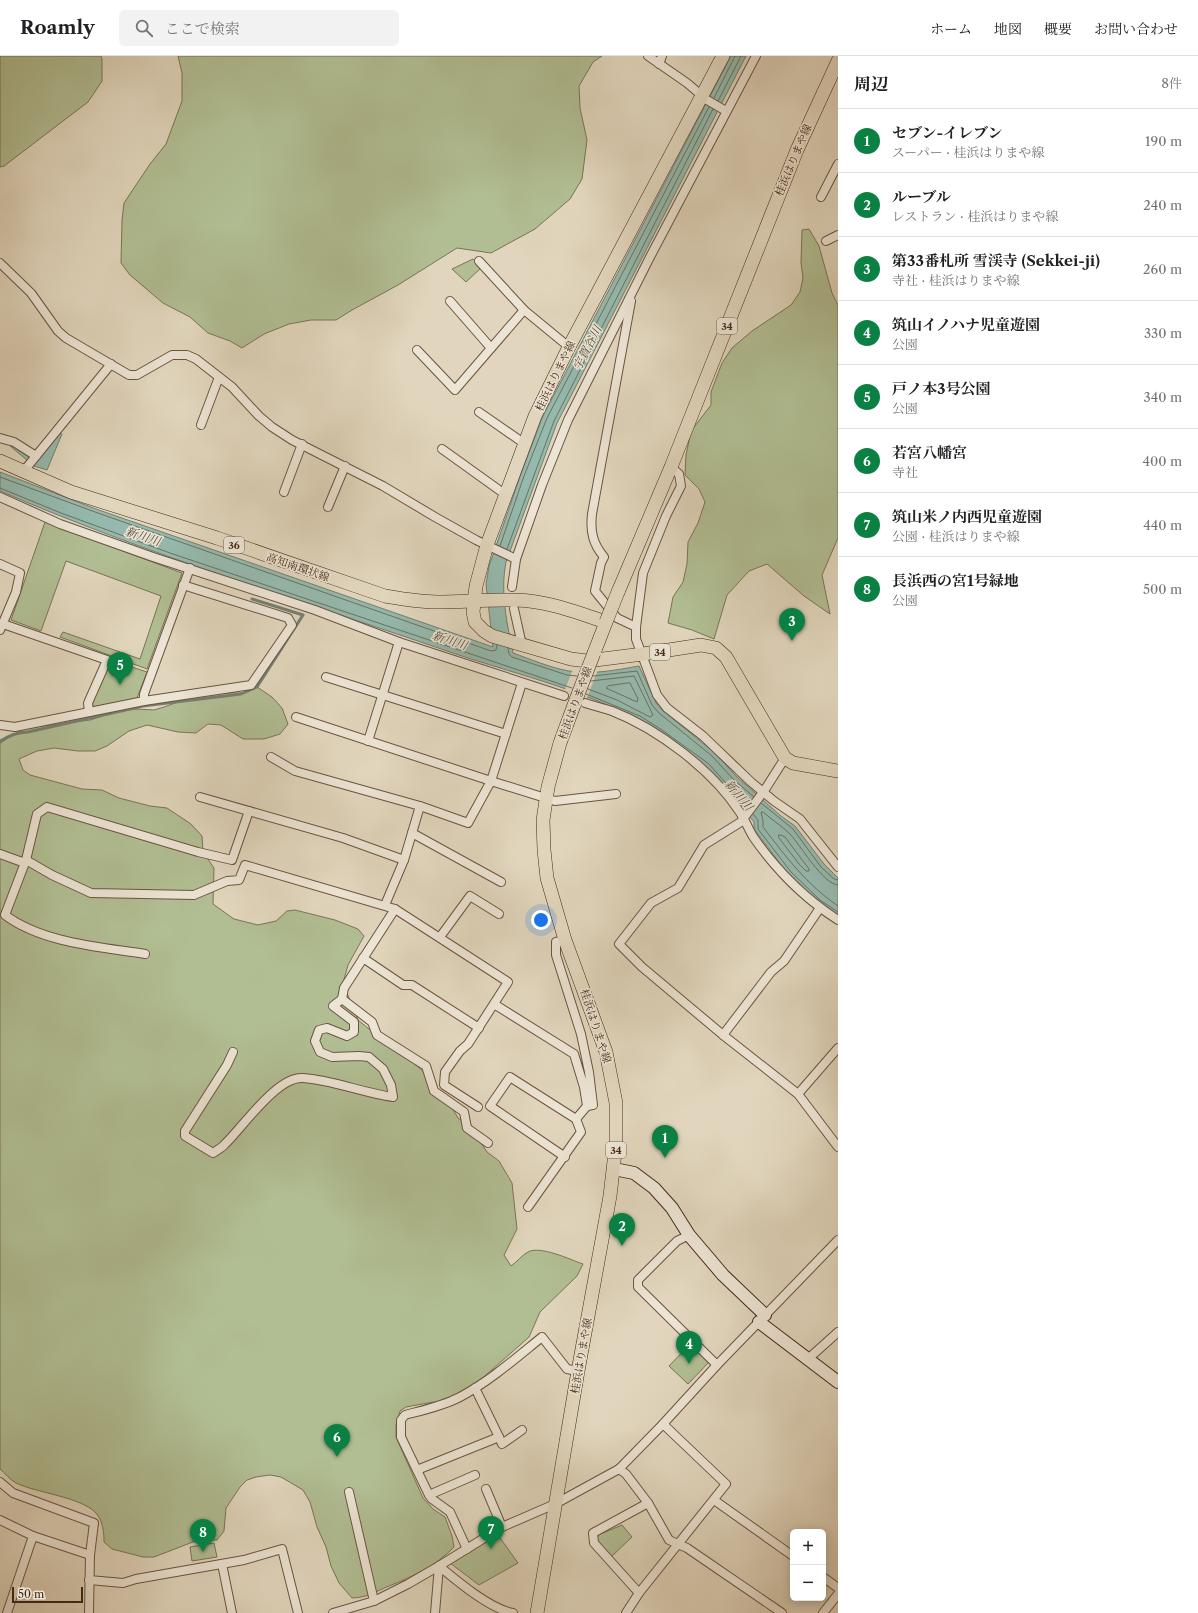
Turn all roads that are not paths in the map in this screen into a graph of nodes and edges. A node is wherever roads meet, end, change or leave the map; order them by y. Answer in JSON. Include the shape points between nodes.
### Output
{"nodes":[{"id":1,"x":648,"y":56,"type":"edge"},
{"id":2,"x":723,"y":56,"type":"edge"},
{"id":3,"x":756,"y":56,"type":"edge"},
{"id":4,"x":660,"y":60,"type":"edge"},
{"id":5,"x":838,"y":61,"type":"edge"},
{"id":6,"x":704,"y":98,"type":"junction"},
{"id":7,"x":722,"y":109,"type":"junction"},
{"id":8,"x":838,"y":164,"type":"edge"},
{"id":9,"x":821,"y":197,"type":"dead end"},
{"id":10,"x":838,"y":235,"type":"edge"},
{"id":11,"x":826,"y":241,"type":"dead end"},
{"id":12,"x":480,"y":261,"type":"dead end"},
{"id":13,"x":0,"y":263,"type":"edge"},
{"id":14,"x":633,"y":292,"type":"junction"},
{"id":15,"x":450,"y":301,"type":"dead end"},
{"id":16,"x":524,"y":310,"type":"junction"},
{"id":17,"x":569,"y":347,"type":"junction"},
{"id":18,"x":491,"y":348,"type":"junction"},
{"id":19,"x":417,"y":350,"type":"dead end"},
{"id":20,"x":111,"y":364,"type":"junction"},
{"id":21,"x":219,"y":377,"type":"junction"},
{"id":22,"x":479,"y":412,"type":"dead end"},
{"id":23,"x":201,"y":425,"type":"dead end"},
{"id":24,"x":0,"y":438,"type":"edge"},
{"id":25,"x":302,"y":444,"type":"junction"},
{"id":26,"x":525,"y":444,"type":"junction"},
{"id":27,"x":442,"y":449,"type":"dead end"},
{"id":28,"x":36,"y":457,"type":"junction"},
{"id":29,"x":0,"y":461,"type":"edge"},
{"id":30,"x":346,"y":466,"type":"junction"},
{"id":31,"x":671,"y":467,"type":"junction"},
{"id":32,"x":26,"y":468,"type":"junction"},
{"id":33,"x":284,"y":492,"type":"dead end"},
{"id":34,"x":506,"y":495,"type":"junction"},
{"id":35,"x":0,"y":497,"type":"edge"},
{"id":36,"x":328,"y":507,"type":"dead end"},
{"id":37,"x":490,"y":546,"type":"junction"},
{"id":38,"x":514,"y":558,"type":"junction"},
{"id":39,"x":0,"y":564,"type":"edge"},
{"id":40,"x":190,"y":568,"type":"junction"},
{"id":41,"x":183,"y":585,"type":"junction"},
{"id":42,"x":512,"y":587,"type":"dead end"},
{"id":43,"x":480,"y":601,"type":"junction"},
{"id":44,"x":512,"y":605,"type":"junction"},
{"id":45,"x":606,"y":622,"type":"junction"},
{"id":46,"x":1,"y":627,"type":"edge"},
{"id":47,"x":636,"y":627,"type":"junction"},
{"id":48,"x":399,"y":642,"type":"junction"},
{"id":49,"x":518,"y":644,"type":"junction"},
{"id":50,"x":642,"y":654,"type":"junction"},
{"id":51,"x":326,"y":677,"type":"dead end"},
{"id":52,"x":522,"y":683,"type":"junction"},
{"id":53,"x":382,"y":693,"type":"junction"},
{"id":54,"x":575,"y":699,"type":"junction"},
{"id":55,"x":144,"y":701,"type":"junction"},
{"id":56,"x":89,"y":712,"type":"junction"},
{"id":57,"x":296,"y":716,"type":"dead end"},
{"id":58,"x":0,"y":725,"type":"edge"},
{"id":59,"x":506,"y":734,"type":"junction"},
{"id":60,"x":368,"y":741,"type":"junction"},
{"id":61,"x":271,"y":757,"type":"dead end"},
{"id":62,"x":785,"y":758,"type":"junction"},
{"id":63,"x":838,"y":770,"type":"edge"},
{"id":64,"x":491,"y":781,"type":"junction"},
{"id":65,"x":763,"y":793,"type":"junction"},
{"id":66,"x":616,"y":794,"type":"dead end"},
{"id":67,"x":200,"y":797,"type":"dead end"},
{"id":68,"x":545,"y":798,"type":"junction"},
{"id":69,"x":420,"y":806,"type":"junction"},
{"id":70,"x":249,"y":811,"type":"junction"},
{"id":71,"x":744,"y":817,"type":"junction"},
{"id":72,"x":412,"y":833,"type":"junction"},
{"id":73,"x":0,"y":854,"type":"edge"},
{"id":74,"x":404,"y":860,"type":"junction"},
{"id":75,"x":25,"y":861,"type":"junction"},
{"id":76,"x":838,"y":867,"type":"edge"},
{"id":77,"x":501,"y":882,"type":"dead end"},
{"id":78,"x":385,"y":905,"type":"junction"},
{"id":79,"x":820,"y":908,"type":"junction"},
{"id":80,"x":395,"y":909,"type":"junction"},
{"id":81,"x":499,"y":914,"type":"dead end"},
{"id":82,"x":838,"y":920,"type":"edge"},
{"id":83,"x":440,"y":937,"type":"junction"},
{"id":84,"x":565,"y":940,"type":"junction"},
{"id":85,"x":145,"y":954,"type":"dead end"},
{"id":86,"x":363,"y":958,"type":"junction"},
{"id":87,"x":342,"y":999,"type":"junction"},
{"id":88,"x":494,"y":1004,"type":"junction"},
{"id":89,"x":478,"y":1028,"type":"junction"},
{"id":90,"x":723,"y":1035,"type":"junction"},
{"id":91,"x":838,"y":1048,"type":"edge"},
{"id":92,"x":233,"y":1052,"type":"dead end"},
{"id":93,"x":798,"y":1094,"type":"junction"},
{"id":94,"x":587,"y":1106,"type":"junction"},
{"id":95,"x":478,"y":1107,"type":"dead end"},
{"id":96,"x":576,"y":1119,"type":"junction"},
{"id":97,"x":488,"y":1143,"type":"dead end"},
{"id":98,"x":838,"y":1147,"type":"edge"},
{"id":99,"x":565,"y":1157,"type":"junction"},
{"id":100,"x":614,"y":1169,"type":"junction"},
{"id":101,"x":528,"y":1207,"type":"dead end"},
{"id":102,"x":689,"y":1235,"type":"junction"},
{"id":103,"x":838,"y":1240,"type":"edge"},
{"id":104,"x":762,"y":1318,"type":"junction"},
{"id":105,"x":838,"y":1332,"type":"edge"},
{"id":106,"x":808,"y":1359,"type":"junction"},
{"id":107,"x":717,"y":1365,"type":"junction"},
{"id":108,"x":578,"y":1372,"type":"junction"},
{"id":109,"x":838,"y":1382,"type":"edge"},
{"id":110,"x":475,"y":1388,"type":"junction"},
{"id":111,"x":664,"y":1424,"type":"junction"},
{"id":112,"x":522,"y":1430,"type":"dead end"},
{"id":113,"x":499,"y":1437,"type":"junction"},
{"id":114,"x":619,"y":1468,"type":"junction"},
{"id":115,"x":417,"y":1470,"type":"junction"},
{"id":116,"x":475,"y":1475,"type":"dead end"},
{"id":117,"x":0,"y":1482,"type":"edge"},
{"id":118,"x":486,"y":1489,"type":"dead end"},
{"id":119,"x":349,"y":1492,"type":"dead end"},
{"id":120,"x":429,"y":1495,"type":"junction"},
{"id":121,"x":714,"y":1500,"type":"junction"},
{"id":122,"x":648,"y":1503,"type":"junction"},
{"id":123,"x":555,"y":1504,"type":"junction"},
{"id":124,"x":0,"y":1520,"type":"edge"},
{"id":125,"x":502,"y":1527,"type":"junction"},
{"id":126,"x":34,"y":1536,"type":"junction"},
{"id":127,"x":678,"y":1544,"type":"junction"},
{"id":128,"x":467,"y":1549,"type":"junction"},
{"id":129,"x":90,"y":1554,"type":"junction"},
{"id":130,"x":790,"y":1554,"type":"edge"},
{"id":131,"x":222,"y":1564,"type":"junction"},
{"id":132,"x":439,"y":1566,"type":"junction"},
{"id":133,"x":89,"y":1580,"type":"junction"},
{"id":134,"x":826,"y":1580,"type":"edge"},
{"id":135,"x":838,"y":1588,"type":"edge"},
{"id":136,"x":639,"y":1593,"type":"junction"},
{"id":137,"x":838,"y":1594,"type":"edge"},
{"id":138,"x":374,"y":1600,"type":"junction"},
{"id":139,"x":363,"y":1609,"type":"edge"},
{"id":140,"x":7,"y":1613,"type":"edge"},
{"id":141,"x":89,"y":1613,"type":"edge"},
{"id":142,"x":232,"y":1613,"type":"edge"},
{"id":143,"x":298,"y":1613,"type":"edge"},
{"id":144,"x":333,"y":1613,"type":"edge"},
{"id":145,"x":435,"y":1613,"type":"edge"},
{"id":146,"x":513,"y":1613,"type":"edge"},
{"id":147,"x":537,"y":1613,"type":"edge"},
{"id":148,"x":626,"y":1613,"type":"edge"},
{"id":149,"x":782,"y":1613,"type":"edge"},
{"id":150,"x":823,"y":1613,"type":"edge"}],
"edges":[{"from":1,"to":4,"type":"street"},
{"from":2,"to":6,"type":"main road","name":"桂浜はりまや線","number":"34"},
{"from":3,"to":7,"type":"street"},
{"from":4,"to":6,"type":"street"},
{"from":5,"to":31,"type":"main road","name":"桂浜はりまや線","number":"34","via":[[796,150]]},
{"from":6,"to":7,"type":"street"},
{"from":6,"to":17,"type":"main road","name":"桂浜はりまや線","number":"34"},
{"from":7,"to":14,"type":"street"},
{"from":8,"to":9,"type":"street"},
{"from":10,"to":11,"type":"street"},
{"from":12,"to":16,"type":"street"},
{"from":13,"to":20,"type":"street","via":[[31,293],[58,331]]},
{"from":14,"to":38,"type":"street","via":[[568,420]]},
{"from":14,"to":47,"type":"street","via":[[591,532],[598,551],[604,557],[596,591],[617,618]]},
{"from":15,"to":18,"type":"street"},
{"from":16,"to":17,"type":"street"},
{"from":16,"to":18,"type":"street"},
{"from":17,"to":26,"type":"main road","name":"桂浜はりまや線","number":"34","via":[[535,416]]},
{"from":18,"to":19,"type":"street","via":[[455,390]]},
{"from":20,"to":21,"type":"street","via":[[128,375],[137,375],[172,355],[186,355],[196,359]]},
{"from":20,"to":28,"type":"street"},
{"from":21,"to":23,"type":"street"},
{"from":21,"to":25,"type":"street","via":[[272,427]]},
{"from":22,"to":26,"type":"street"},
{"from":24,"to":28,"type":"street","via":[[14,442]]},
{"from":25,"to":30,"type":"street"},
{"from":25,"to":33,"type":"street"},
{"from":26,"to":34,"type":"main road","name":"桂浜はりまや線","number":"34"},
{"from":27,"to":34,"type":"street"},
{"from":28,"to":32,"type":"street"},
{"from":29,"to":32,"type":"main road","name":"高知南環状線","number":"36"},
{"from":30,"to":36,"type":"street"},
{"from":30,"to":37,"type":"street","via":[[435,518]]},
{"from":31,"to":45,"type":"main road","name":"桂浜はりまや線","number":"34","bridge":true},
{"from":31,"to":47,"type":"street","via":[[679,474],[681,486],[643,573]]},
{"from":32,"to":43,"type":"main road","name":"高知南環状線","number":"36","via":[[71,492],[217,538],[385,596],[413,601]]},
{"from":34,"to":37,"type":"main road","name":"桂浜はりまや線","number":"34"},
{"from":35,"to":40,"type":"street","via":[[60,524]]},
{"from":37,"to":38,"type":"street"},
{"from":37,"to":43,"type":"main road","name":"桂浜はりまや線","number":"34","via":[[476,586]]},
{"from":38,"to":42,"type":"street"},
{"from":39,"to":46,"type":"street","via":[[20,573],[16,592]]},
{"from":40,"to":41,"type":"street"},
{"from":40,"to":48,"type":"street","via":[[315,610]]},
{"from":41,"to":55,"type":"street","via":[[144,694]]},
{"from":41,"to":55,"type":"street","via":[[288,618],[292,625],[251,684]]},
{"from":43,"to":44,"type":"main road","name":"高知南環状線","number":"36"},
{"from":43,"to":49,"type":"main road","name":"桂浜はりまや線","number":"34","via":[[474,612],[475,622],[492,636]]},
{"from":44,"to":45,"type":"main road","name":"高知南環状線","number":"36","via":[[538,602]]},
{"from":44,"to":49,"type":"street"},
{"from":45,"to":54,"type":"main road","name":"桂浜はりまや線","number":"34","bridge":true},
{"from":46,"to":56,"type":"street","via":[[107,660],[88,703]]},
{"from":47,"to":50,"type":"street","via":[[636,639]]},
{"from":48,"to":52,"type":"street"},
{"from":48,"to":53,"type":"street"},
{"from":49,"to":50,"type":"main road","name":"桂浜はりまや線","number":"34","via":[[587,661]]},
{"from":50,"to":62,"type":"main road","name":"桂浜はりまや線","number":"34","via":[[701,645],[716,648],[726,657]]},
{"from":50,"to":65,"type":"street","via":[[660,700],[670,711],[703,736]]},
{"from":51,"to":53,"type":"street"},
{"from":52,"to":54,"type":"street"},
{"from":52,"to":59,"type":"street"},
{"from":53,"to":59,"type":"street"},
{"from":53,"to":60,"type":"street"},
{"from":54,"to":68,"type":"main road","name":"桂浜はりまや線","number":"34"},
{"from":54,"to":71,"type":"street","via":[[637,722],[690,758],[712,778]]},
{"from":55,"to":56,"type":"street"},
{"from":56,"to":58,"type":"street","via":[[15,727]]},
{"from":57,"to":60,"type":"street"},
{"from":59,"to":64,"type":"street"},
{"from":60,"to":64,"type":"street"},
{"from":61,"to":69,"type":"street","via":[[295,771]]},
{"from":62,"to":63,"type":"main road","via":[[793,763]]},
{"from":62,"to":65,"type":"street"},
{"from":64,"to":68,"type":"street"},
{"from":64,"to":69,"type":"street","via":[[468,823]]},
{"from":65,"to":71,"type":"street"},
{"from":65,"to":76,"type":"street","via":[[800,819]]},
{"from":66,"to":68,"type":"street","via":[[556,801]]},
{"from":67,"to":70,"type":"street"},
{"from":68,"to":84,"type":"main road","name":"桂浜はりまや線","number":"34","via":[[543,820],[547,878]]},
{"from":69,"to":72,"type":"street"},
{"from":70,"to":74,"type":"street","via":[[342,838]]},
{"from":70,"to":75,"type":"street","via":[[232,860],[47,807],[37,814]]},
{"from":71,"to":79,"type":"street","via":[[767,856],[796,888]]},
{"from":71,"to":90,"type":"street","via":[[704,845],[678,888],[651,903],[619,944],[642,967]]},
{"from":72,"to":74,"type":"street"},
{"from":72,"to":77,"type":"street"},
{"from":73,"to":75,"type":"street"},
{"from":74,"to":78,"type":"street"},
{"from":75,"to":78,"type":"street","via":[[91,893],[194,895],[227,881],[239,880],[245,865]]},
{"from":75,"to":85,"type":"street","via":[[5,915],[15,924],[56,939]]},
{"from":78,"to":80,"type":"street"},
{"from":79,"to":82,"type":"street"},
{"from":79,"to":90,"type":"street","via":[[784,961],[771,972]]},
{"from":80,"to":83,"type":"street"},
{"from":80,"to":86,"type":"street"},
{"from":81,"to":83,"type":"street","via":[[470,896]]},
{"from":83,"to":88,"type":"street","via":[[508,982]]},
{"from":84,"to":94,"type":"street","via":[[556,942],[556,956],[583,1042],[592,1105]]},
{"from":84,"to":100,"type":"main road","name":"桂浜はりまや線","number":"34","via":[[604,1046],[609,1067],[617,1120]]},
{"from":86,"to":87,"type":"street","via":[[344,988]]},
{"from":86,"to":89,"type":"street","via":[[403,985],[412,985]]},
{"from":87,"to":92,"type":"street","via":[[333,1006],[354,1022],[354,1032],[347,1036],[327,1028],[320,1030],[315,1042],[320,1052],[332,1057],[369,1057],[383,1069],[392,1085],[393,1097],[320,1080],[290,1080],[266,1100],[225,1145],[213,1153],[184,1136]]},
{"from":87,"to":97,"type":"street","via":[[372,1022],[377,1035],[426,1066],[434,1091],[464,1112],[467,1128]]},
{"from":88,"to":89,"type":"street"},
{"from":88,"to":94,"type":"street","via":[[574,1054]]},
{"from":89,"to":95,"type":"street","via":[[445,1072],[444,1085]]},
{"from":90,"to":93,"type":"street"},
{"from":91,"to":93,"type":"street"},
{"from":93,"to":98,"type":"street"},
{"from":94,"to":96,"type":"street"},
{"from":96,"to":99,"type":"street","via":[[581,1132]]},
{"from":96,"to":99,"type":"street","via":[[510,1077],[490,1106]]},
{"from":99,"to":101,"type":"street"},
{"from":100,"to":102,"type":"street","via":[[634,1172],[654,1188],[672,1208]]},
{"from":100,"to":108,"type":"main road","name":"桂浜はりまや線","number":"34"},
{"from":102,"to":104,"type":"street"},
{"from":102,"to":107,"type":"street","via":[[677,1241],[638,1280],[638,1287]]},
{"from":103,"to":104,"type":"street"},
{"from":104,"to":106,"type":"street"},
{"from":104,"to":107,"type":"street"},
{"from":105,"to":106,"type":"street"},
{"from":106,"to":109,"type":"street"},
{"from":107,"to":111,"type":"street"},
{"from":108,"to":110,"type":"street","via":[[567,1369],[542,1337]]},
{"from":108,"to":123,"type":"main road","name":"桂浜はりまや線","number":"34"},
{"from":110,"to":113,"type":"street"},
{"from":110,"to":115,"type":"street","via":[[459,1398],[431,1409],[405,1415],[401,1420],[401,1437]]},
{"from":111,"to":114,"type":"street"},
{"from":111,"to":121,"type":"street","via":[[726,1484]]},
{"from":112,"to":113,"type":"street","via":[[502,1444]]},
{"from":113,"to":115,"type":"street"},
{"from":114,"to":122,"type":"street"},
{"from":114,"to":123,"type":"street"},
{"from":115,"to":120,"type":"street"},
{"from":116,"to":120,"type":"street"},
{"from":117,"to":129,"type":"street","via":[[13,1492],[94,1523]]},
{"from":118,"to":125,"type":"street"},
{"from":119,"to":138,"type":"street"},
{"from":120,"to":128,"type":"street","via":[[450,1512]]},
{"from":121,"to":127,"type":"street"},
{"from":121,"to":130,"type":"street"},
{"from":122,"to":127,"type":"street","via":[[668,1540]]},
{"from":122,"to":136,"type":"street","via":[[593,1533],[594,1543]]},
{"from":123,"to":125,"type":"street"},
{"from":123,"to":147,"type":"main road","name":"桂浜はりまや線","number":"34"},
{"from":124,"to":126,"type":"street"},
{"from":125,"to":128,"type":"street"},
{"from":126,"to":129,"type":"street"},
{"from":126,"to":140,"type":"street"},
{"from":127,"to":136,"type":"street"},
{"from":127,"to":149,"type":"street","via":[[688,1548]]},
{"from":128,"to":132,"type":"street"},
{"from":129,"to":133,"type":"street"},
{"from":131,"to":133,"type":"street","via":[[123,1583]]},
{"from":131,"to":142,"type":"street"},
{"from":131,"to":143,"type":"street","via":[[282,1549]]},
{"from":132,"to":138,"type":"street"},
{"from":132,"to":145,"type":"street"},
{"from":132,"to":146,"type":"street","via":[[457,1582],[493,1605]]},
{"from":133,"to":141,"type":"street"},
{"from":134,"to":135,"type":"street"},
{"from":136,"to":148,"type":"street"},
{"from":137,"to":150,"type":"street"},
{"from":138,"to":139,"type":"street"},
{"from":139,"to":144,"type":"street"}]}
